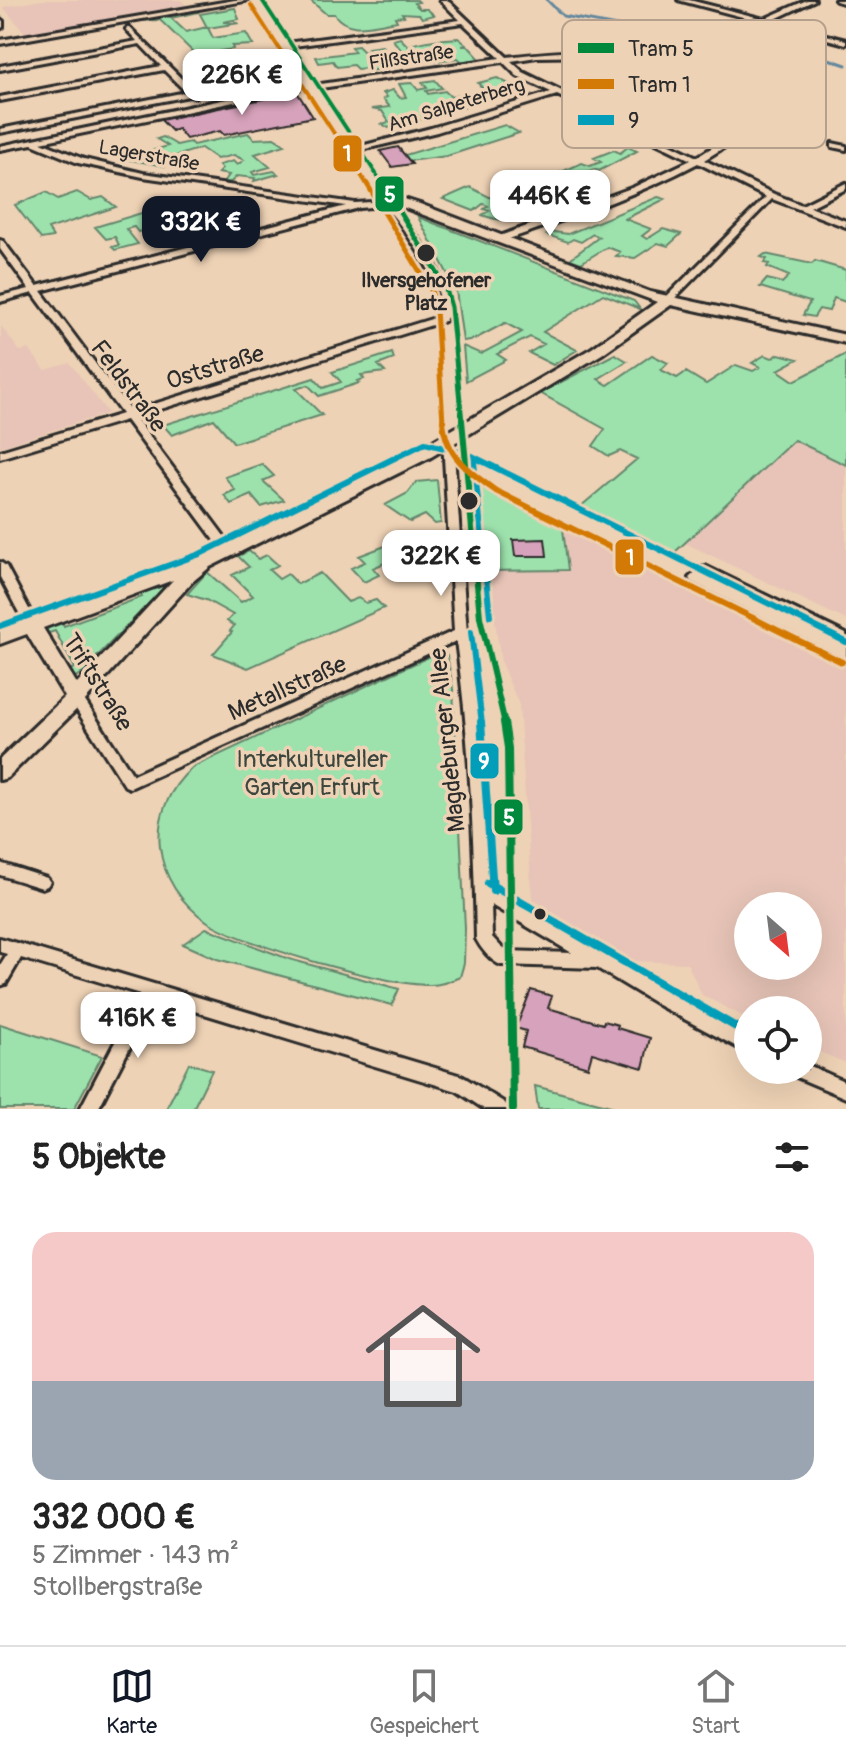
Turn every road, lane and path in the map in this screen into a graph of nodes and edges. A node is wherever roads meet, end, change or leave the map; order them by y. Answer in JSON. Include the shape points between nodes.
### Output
{"nodes":[{"id":1,"x":247,"y":0,"type":"edge"},
{"id":2,"x":254,"y":0,"type":"edge"},
{"id":3,"x":268,"y":0,"type":"edge"},
{"id":4,"x":443,"y":0,"type":"edge"},
{"id":5,"x":681,"y":0,"type":"edge"},
{"id":6,"x":812,"y":0,"type":"edge"},
{"id":7,"x":838,"y":0,"type":"edge"},
{"id":8,"x":846,"y":2,"type":"edge"},
{"id":9,"x":761,"y":20,"type":"edge"},
{"id":10,"x":767,"y":20,"type":"edge"},
{"id":11,"x":465,"y":21,"type":"junction"},
{"id":12,"x":129,"y":29,"type":"dead end"},
{"id":13,"x":826,"y":37,"type":"edge"},
{"id":14,"x":0,"y":42,"type":"edge"},
{"id":15,"x":142,"y":42,"type":"junction"},
{"id":16,"x":846,"y":42,"type":"edge"},
{"id":17,"x":294,"y":44,"type":"junction"},
{"id":18,"x":562,"y":54,"type":"edge"},
{"id":19,"x":505,"y":59,"type":"junction"},
{"id":20,"x":166,"y":67,"type":"junction"},
{"id":21,"x":0,"y":68,"type":"edge"},
{"id":22,"x":314,"y":85,"type":"junction"},
{"id":23,"x":558,"y":92,"type":"junction"},
{"id":24,"x":191,"y":93,"type":"junction"},
{"id":25,"x":562,"y":94,"type":"edge"},
{"id":26,"x":0,"y":99,"type":"edge"},
{"id":27,"x":204,"y":105,"type":"junction"},
{"id":28,"x":0,"y":131,"type":"edge"},
{"id":29,"x":32,"y":141,"type":"junction"},
{"id":30,"x":835,"y":145,"type":"dead end"},
{"id":31,"x":0,"y":148,"type":"edge"},
{"id":32,"x":364,"y":148,"type":"junction"},
{"id":33,"x":674,"y":148,"type":"edge"},
{"id":34,"x":719,"y":148,"type":"edge"},
{"id":35,"x":846,"y":148,"type":"edge"},
{"id":36,"x":699,"y":160,"type":"junction"},
{"id":37,"x":846,"y":186,"type":"edge"},
{"id":38,"x":771,"y":196,"type":"junction"},
{"id":39,"x":359,"y":205,"type":"junction"},
{"id":40,"x":393,"y":205,"type":"junction"},
{"id":41,"x":802,"y":208,"type":"junction"},
{"id":42,"x":846,"y":224,"type":"edge"},
{"id":43,"x":500,"y":239,"type":"junction"},
{"id":44,"x":0,"y":243,"type":"edge"},
{"id":45,"x":34,"y":290,"type":"junction"},
{"id":46,"x":0,"y":299,"type":"edge"},
{"id":47,"x":667,"y":301,"type":"junction"},
{"id":48,"x":846,"y":339,"type":"edge"},
{"id":49,"x":126,"y":416,"type":"junction"},
{"id":50,"x":448,"y":440,"type":"junction"},
{"id":51,"x":0,"y":455,"type":"edge"},
{"id":52,"x":229,"y":551,"type":"junction"},
{"id":53,"x":204,"y":563,"type":"junction"},
{"id":54,"x":0,"y":566,"type":"edge"},
{"id":55,"x":32,"y":626,"type":"junction"},
{"id":56,"x":461,"y":633,"type":"junction"},
{"id":57,"x":0,"y":637,"type":"edge"},
{"id":58,"x":846,"y":639,"type":"edge"},
{"id":59,"x":846,"y":653,"type":"edge"},
{"id":60,"x":76,"y":698,"type":"junction"},
{"id":61,"x":0,"y":772,"type":"edge"},
{"id":62,"x":130,"y":782,"type":"joint"},
{"id":63,"x":0,"y":869,"type":"edge"},
{"id":64,"x":42,"y":882,"type":"dead end"},
{"id":65,"x":483,"y":892,"type":"junction"},
{"id":66,"x":0,"y":945,"type":"edge"},
{"id":67,"x":18,"y":950,"type":"junction"},
{"id":68,"x":598,"y":961,"type":"junction"},
{"id":69,"x":0,"y":979,"type":"edge"},
{"id":70,"x":150,"y":992,"type":"junction"},
{"id":71,"x":734,"y":1037,"type":"edge"},
{"id":72,"x":822,"y":1080,"type":"edge"},
{"id":73,"x":846,"y":1090,"type":"edge"},
{"id":74,"x":489,"y":1106,"type":"edge"},
{"id":75,"x":89,"y":1109,"type":"edge"}],
"edges":[{"from":1,"to":14,"type":"street"},
{"from":2,"to":22,"type":"main road"},
{"from":3,"to":17,"type":"main road"},
{"from":4,"to":11,"type":"street"},
{"from":5,"to":9,"type":"street"},
{"from":6,"to":10,"type":"street"},
{"from":7,"to":8,"type":"street"},
{"from":11,"to":17,"type":"street"},
{"from":11,"to":19,"type":"street"},
{"from":12,"to":15,"type":"street"},
{"from":13,"to":16,"type":"street"},
{"from":15,"to":20,"type":"street"},
{"from":15,"to":21,"type":"street"},
{"from":17,"to":22,"type":"main road"},
{"from":18,"to":19,"type":"street","name":"Filßstraße"},
{"from":19,"to":22,"type":"street","name":"Filßstraße"},
{"from":19,"to":23,"type":"street","via":[[520,74]]},
{"from":20,"to":24,"type":"street"},
{"from":20,"to":26,"type":"street"},
{"from":22,"to":27,"type":"street","name":"Filßstraße"},
{"from":22,"to":32,"type":"main road"},
{"from":22,"to":40,"type":"main road"},
{"from":23,"to":25,"type":"street"},
{"from":23,"to":32,"type":"street","name":"Am Salpeterberg"},
{"from":24,"to":27,"type":"street"},
{"from":24,"to":28,"type":"street"},
{"from":27,"to":29,"type":"street","name":"Filßstraße"},
{"from":29,"to":31,"type":"street","name":"Filßstraße"},
{"from":29,"to":39,"type":"street","name":"Lagerstraße","via":[[81,161],[143,175]]},
{"from":30,"to":35,"type":"street"},
{"from":32,"to":40,"type":"main road"},
{"from":33,"to":36,"type":"street"},
{"from":34,"to":36,"type":"street","name":"Filßstraße"},
{"from":36,"to":38,"type":"street"},
{"from":36,"to":43,"type":"street"},
{"from":37,"to":41,"type":"street"},
{"from":38,"to":41,"type":"street"},
{"from":38,"to":47,"type":"street"},
{"from":39,"to":40,"type":"street"},
{"from":39,"to":45,"type":"street"},
{"from":40,"to":43,"type":"main road"},
{"from":40,"to":49,"type":"street","name":"Oststraße","via":[[440,286],[446,307],[442,319]]},
{"from":41,"to":42,"type":"street"},
{"from":43,"to":47,"type":"main road"},
{"from":44,"to":45,"type":"street","name":"Feldstraße"},
{"from":45,"to":46,"type":"street"},
{"from":45,"to":49,"type":"street","name":"Feldstraße"},
{"from":47,"to":48,"type":"main road"},
{"from":47,"to":50,"type":"main road","via":[[597,351]]},
{"from":49,"to":51,"type":"street","name":"Oststraße"},
{"from":49,"to":52,"type":"street","name":"Feldstraße"},
{"from":50,"to":52,"type":"main road"},
{"from":50,"to":56,"type":"street","name":"Magdeburger Allee"},
{"from":52,"to":53,"type":"main road"},
{"from":53,"to":55,"type":"main road"},
{"from":53,"to":60,"type":"main road"},
{"from":54,"to":55,"type":"street","name":"Triftstraße"},
{"from":55,"to":57,"type":"main road"},
{"from":55,"to":60,"type":"main road","name":"Triftstraße"},
{"from":56,"to":62,"type":"street","name":"Metallstraße"},
{"from":56,"to":65,"type":"street","name":"Magdeburger Allee"},
{"from":58,"to":59,"type":"street","via":[[705,570],[695,578]]},
{"from":60,"to":61,"type":"main road"},
{"from":60,"to":62,"type":"street","name":"Triftstraße"},
{"from":63,"to":64,"type":"street"},
{"from":65,"to":68,"type":"street"},
{"from":65,"to":68,"type":"street","name":"Magdeburger Allee","via":[[484,939],[501,958]]},
{"from":66,"to":67,"type":"street"},
{"from":67,"to":69,"type":"street"},
{"from":67,"to":70,"type":"street"},
{"from":68,"to":71,"type":"street"},
{"from":70,"to":74,"type":"street","via":[[462,1084]]},
{"from":70,"to":75,"type":"street"},
{"from":72,"to":73,"type":"street"}]}
